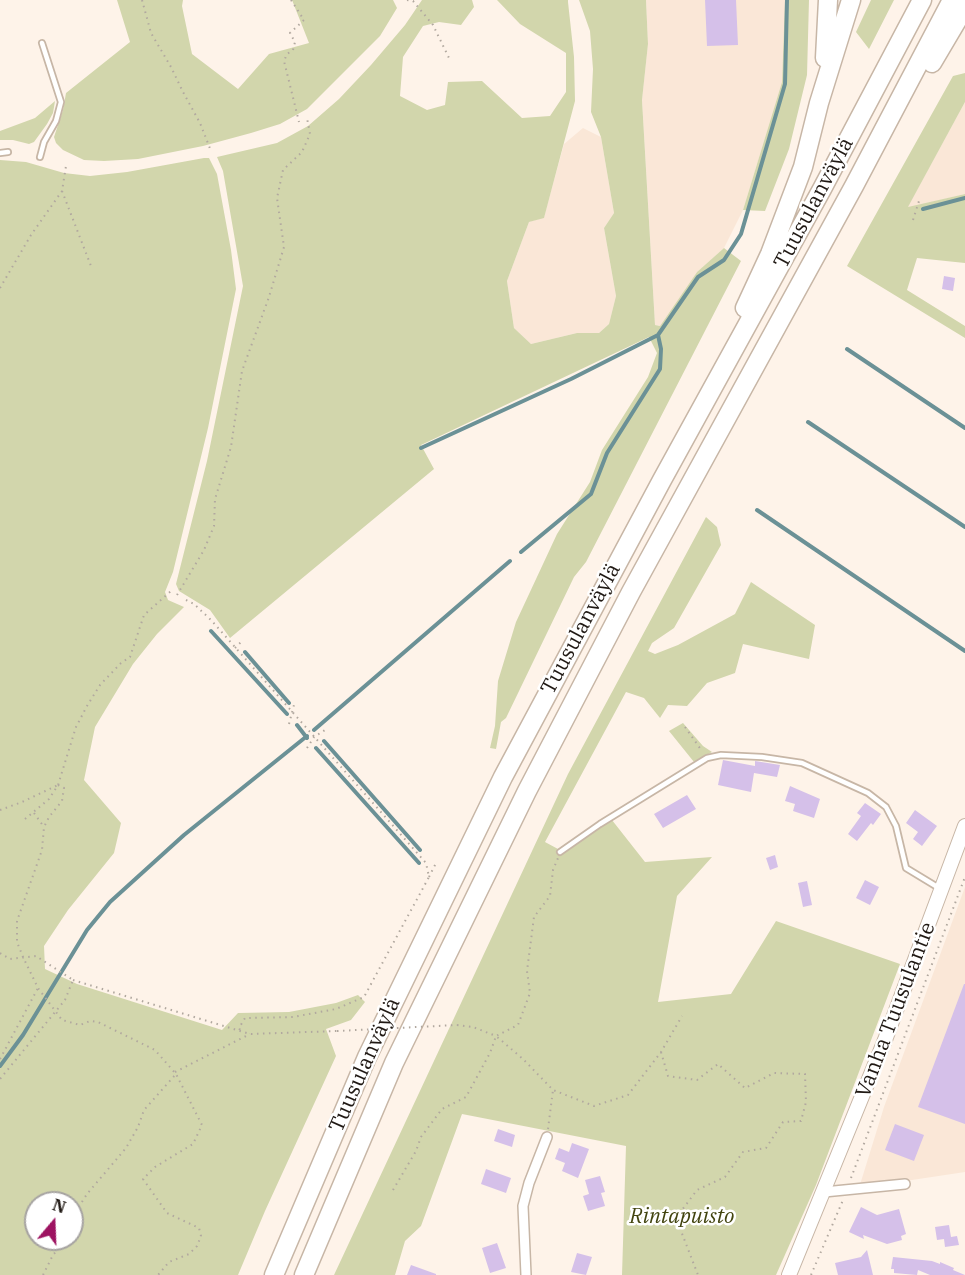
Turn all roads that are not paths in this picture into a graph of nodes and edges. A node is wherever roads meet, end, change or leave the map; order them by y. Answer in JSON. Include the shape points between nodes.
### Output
{"nodes":[{"id":1,"x":828,"y":0,"type":"edge"},
{"id":2,"x":851,"y":0,"type":"edge"},
{"id":3,"x":921,"y":0,"type":"edge"},
{"id":4,"x":952,"y":0,"type":"edge"},
{"id":5,"x":965,"y":7,"type":"edge"},
{"id":6,"x":42,"y":43,"type":"dead end"},
{"id":7,"x":819,"y":104,"type":"junction"},
{"id":8,"x":8,"y":152,"type":"dead end"},
{"id":9,"x":0,"y":153,"type":"edge"},
{"id":10,"x":40,"y":157,"type":"dead end"},
{"id":11,"x":854,"y":186,"type":"junction"},
{"id":12,"x":720,"y":375,"type":"junction"},
{"id":13,"x":965,"y":826,"type":"edge"},
{"id":14,"x":560,"y":852,"type":"road end"},
{"id":15,"x":942,"y":890,"type":"junction"},
{"id":16,"x":547,"y":1137,"type":"road end"},
{"id":17,"x":905,"y":1184,"type":"dead end"},
{"id":18,"x":824,"y":1192,"type":"junction"},
{"id":19,"x":274,"y":1275,"type":"edge"},
{"id":20,"x":304,"y":1275,"type":"edge"},
{"id":21,"x":526,"y":1275,"type":"edge"},
{"id":22,"x":789,"y":1275,"type":"edge"}],
"edges":[{"from":1,"to":7,"type":"highway"},
{"from":2,"to":7,"type":"highway"},
{"from":3,"to":12,"type":"highway","name":"Tuusulanväylä"},
{"from":4,"to":11,"type":"highway","name":"Tuusulanväylä"},
{"from":5,"to":11,"type":"highway"},
{"from":6,"to":10,"type":"lane","via":[[61,102]]},
{"from":7,"to":12,"type":"highway","via":[[789,206]]},
{"from":8,"to":9,"type":"lane"},
{"from":11,"to":20,"type":"highway","name":"Tuusulanväylä","via":[[631,592],[527,791],[394,1063]]},
{"from":12,"to":19,"type":"highway","name":"Tuusulanväylä","via":[[503,777],[367,1057]]},
{"from":13,"to":15,"type":"main road","name":"Vanha Tuusulantie"},
{"from":14,"to":15,"type":"lane","via":[[707,758],[741,756],[802,763],[868,794],[886,807],[896,826],[906,868]]},
{"from":15,"to":18,"type":"main road","name":"Vanha Tuusulantie"},
{"from":16,"to":21,"type":"street","via":[[523,1206]]},
{"from":17,"to":18,"type":"street"},
{"from":18,"to":22,"type":"main road","name":"Vanha Tuusulantie"}]}
